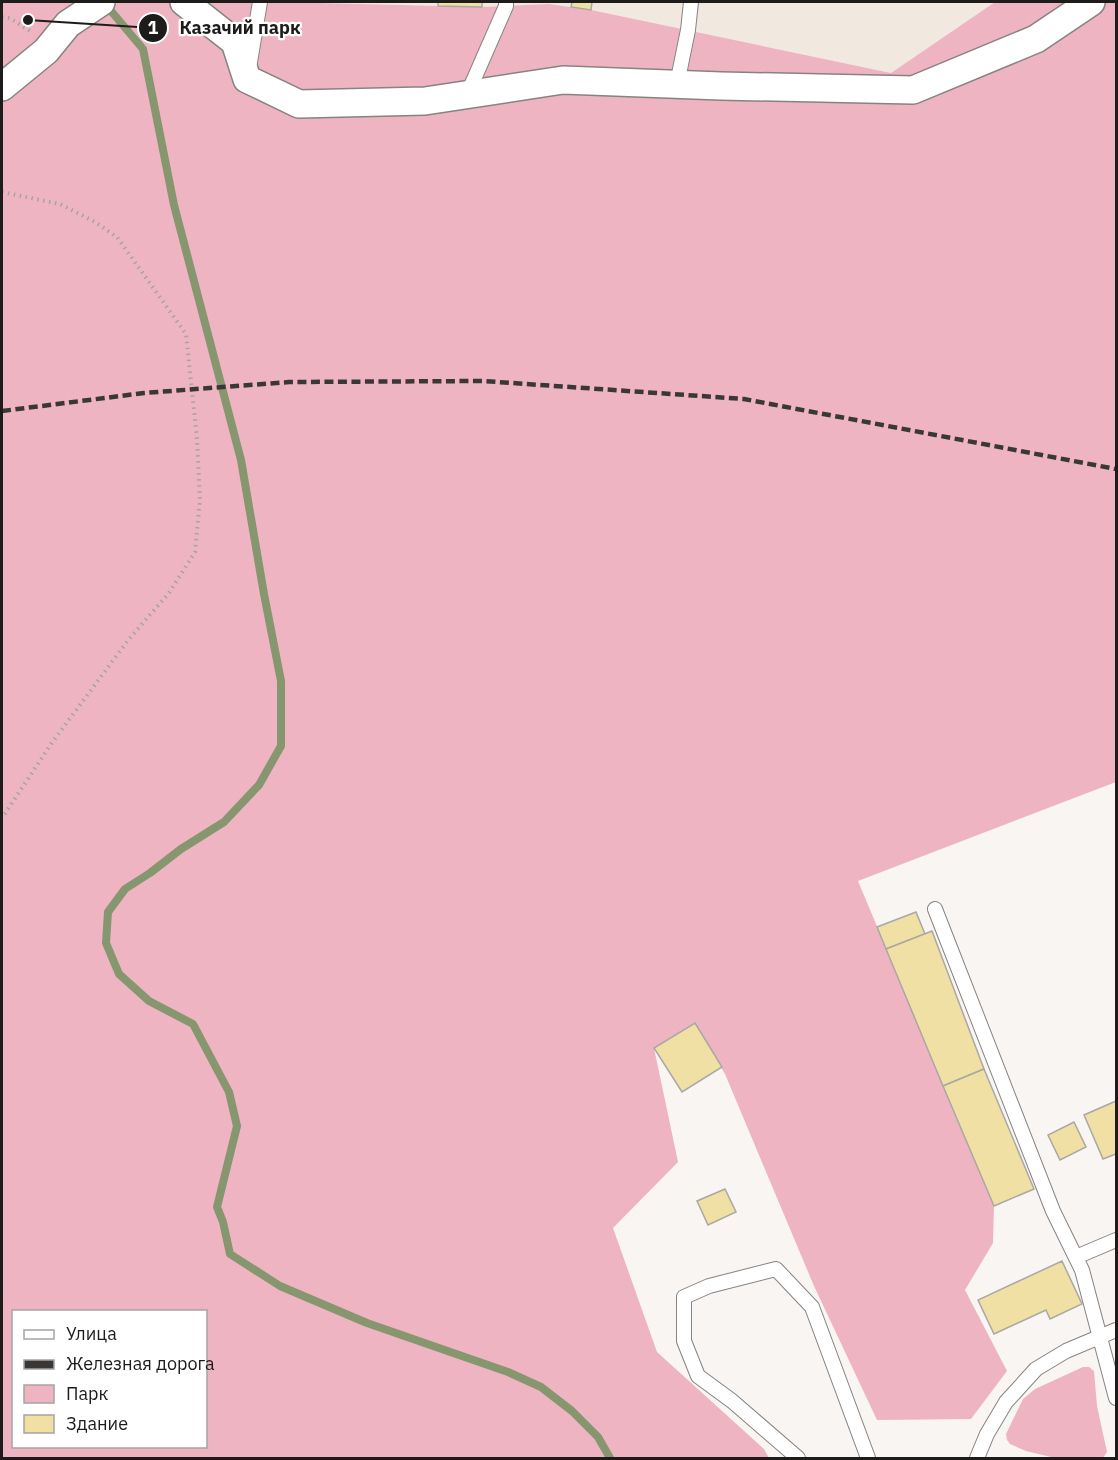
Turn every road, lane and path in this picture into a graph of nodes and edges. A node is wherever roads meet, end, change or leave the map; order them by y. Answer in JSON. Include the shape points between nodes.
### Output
{"nodes":[{"id":1,"x":101,"y":2,"type":"edge"},
{"id":2,"x":184,"y":2,"type":"edge"},
{"id":3,"x":260,"y":2,"type":"edge"},
{"id":4,"x":506,"y":2,"type":"edge"},
{"id":5,"x":691,"y":2,"type":"edge"},
{"id":6,"x":1091,"y":2,"type":"edge"},
{"id":7,"x":2,"y":17,"type":"edge"},
{"id":8,"x":52,"y":43,"type":"junction"},
{"id":9,"x":247,"y":79,"type":"junction"},
{"id":10,"x":677,"y":84,"type":"junction"},
{"id":11,"x":2,"y":87,"type":"edge"},
{"id":12,"x":467,"y":95,"type":"junction"},
{"id":13,"x":2,"y":192,"type":"edge"},
{"id":14,"x":2,"y":818,"type":"edge"},
{"id":15,"x":935,"y":909,"type":"dead end"},
{"id":16,"x":1116,"y":1240,"type":"edge"},
{"id":17,"x":1076,"y":1257,"type":"junction"},
{"id":18,"x":1116,"y":1330,"type":"edge"},
{"id":19,"x":1101,"y":1337,"type":"junction"},
{"id":20,"x":1116,"y":1398,"type":"edge"},
{"id":21,"x":798,"y":1458,"type":"edge"},
{"id":22,"x":868,"y":1458,"type":"edge"},
{"id":23,"x":977,"y":1458,"type":"edge"}],
"edges":[{"from":1,"to":8,"type":"street","via":[[68,24]]},
{"from":2,"to":9,"type":"street","via":[[235,42]]},
{"from":3,"to":9,"type":"lane"},
{"from":4,"to":12,"type":"lane"},
{"from":5,"to":10,"type":"lane"},
{"from":6,"to":10,"type":"street","via":[[1036,39],[913,90]]},
{"from":7,"to":8,"type":"path"},
{"from":8,"to":11,"type":"street"},
{"from":9,"to":12,"type":"street","via":[[299,104],[426,101]]},
{"from":10,"to":12,"type":"street","via":[[563,80]]},
{"from":13,"to":14,"type":"path","via":[[60,204],[117,237],[186,334],[200,500],[195,552],[169,593],[129,639],[51,744]]},
{"from":15,"to":17,"type":"lane","via":[[1053,1211]]},
{"from":16,"to":17,"type":"lane"},
{"from":17,"to":19,"type":"lane"},
{"from":18,"to":19,"type":"lane"},
{"from":19,"to":20,"type":"lane"},
{"from":19,"to":23,"type":"lane","via":[[1036,1369],[1006,1402]]},
{"from":21,"to":22,"type":"lane","via":[[698,1376],[684,1341],[684,1297],[709,1286],[776,1269],[812,1307]]}]}
